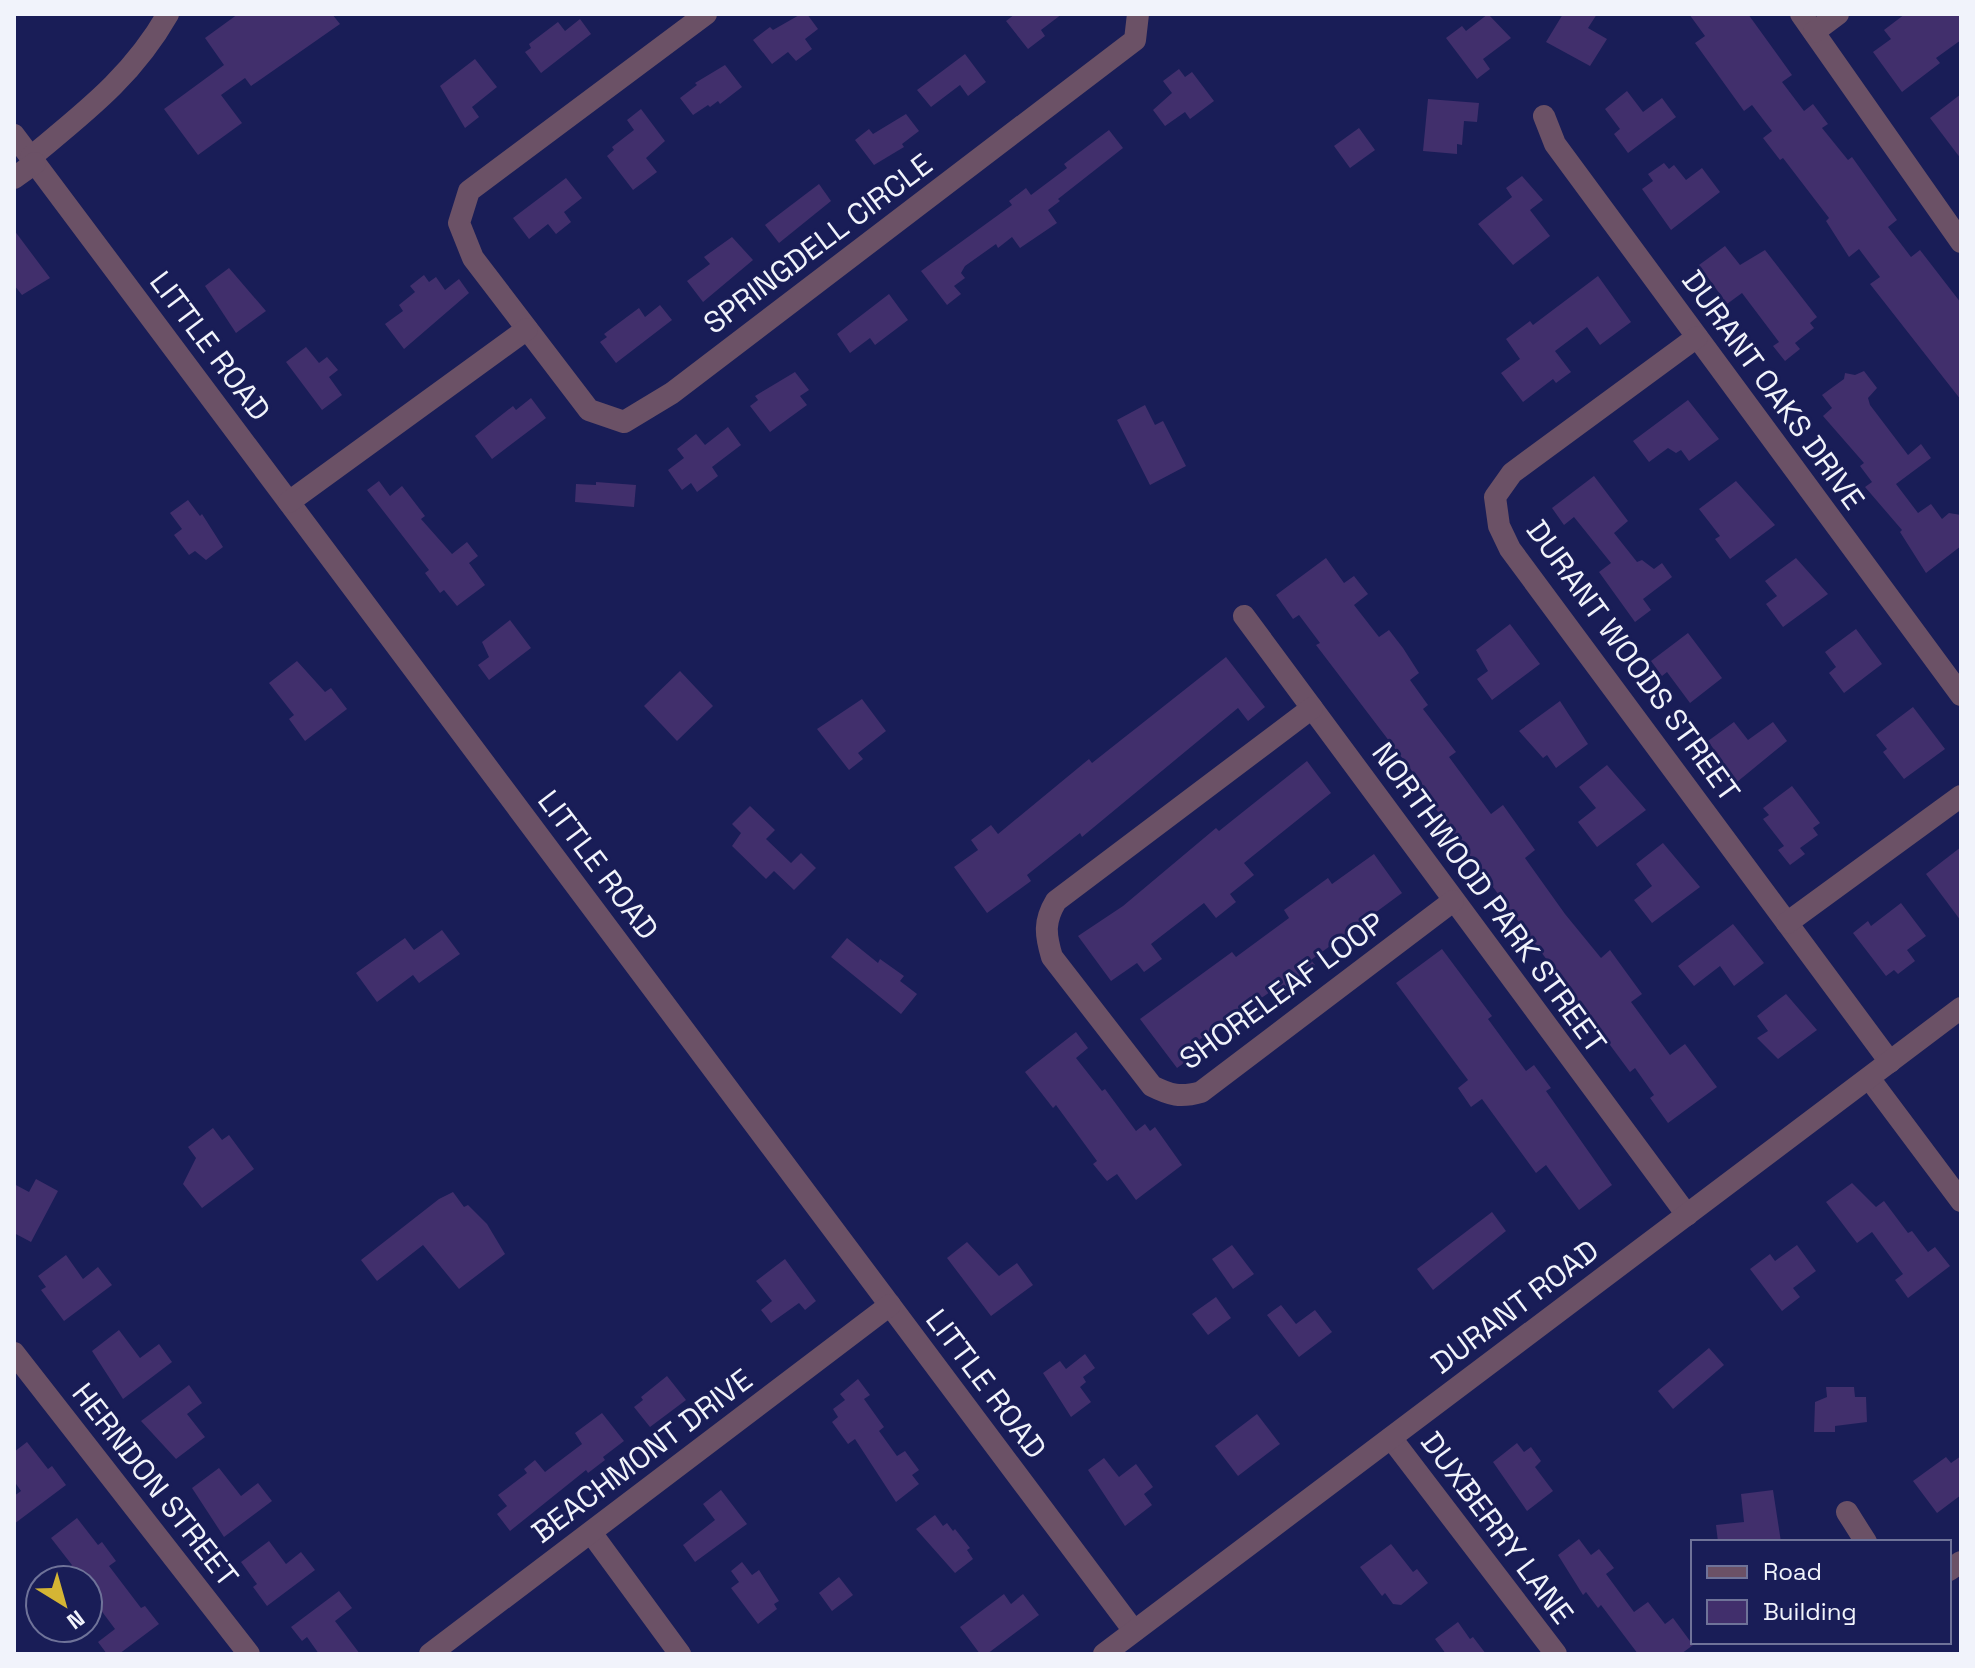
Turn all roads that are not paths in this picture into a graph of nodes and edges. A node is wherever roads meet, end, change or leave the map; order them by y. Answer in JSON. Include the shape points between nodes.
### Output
{"nodes":[{"id":1,"x":168,"y":14,"type":"edge"},
{"id":2,"x":706,"y":14,"type":"edge"},
{"id":3,"x":1138,"y":14,"type":"edge"},
{"id":4,"x":1838,"y":14,"type":"edge"},
{"id":5,"x":1807,"y":23,"type":"edge"},
{"id":6,"x":1544,"y":116,"type":"dead end"},
{"id":7,"x":14,"y":135,"type":"edge"},
{"id":8,"x":33,"y":160,"type":"junction"},
{"id":9,"x":14,"y":178,"type":"edge"},
{"id":10,"x":1957,"y":228,"type":"edge"},
{"id":11,"x":527,"y":329,"type":"junction"},
{"id":12,"x":1697,"y":337,"type":"junction"},
{"id":13,"x":289,"y":502,"type":"junction"},
{"id":14,"x":1244,"y":616,"type":"dead end"},
{"id":15,"x":1961,"y":695,"type":"edge"},
{"id":16,"x":1312,"y":708,"type":"junction"},
{"id":17,"x":1961,"y":796,"type":"edge"},
{"id":18,"x":1453,"y":901,"type":"junction"},
{"id":19,"x":1787,"y":923,"type":"junction"},
{"id":20,"x":1961,"y":1008,"type":"edge"},
{"id":21,"x":1890,"y":1062,"type":"junction"},
{"id":22,"x":1869,"y":1078,"type":"junction"},
{"id":23,"x":1961,"y":1201,"type":"edge"},
{"id":24,"x":1687,"y":1215,"type":"junction"},
{"id":25,"x":890,"y":1305,"type":"junction"},
{"id":26,"x":14,"y":1353,"type":"edge"},
{"id":27,"x":1391,"y":1438,"type":"junction"},
{"id":28,"x":1847,"y":1512,"type":"dead end"},
{"id":29,"x":592,"y":1534,"type":"junction"},
{"id":30,"x":1865,"y":1540,"type":"edge"},
{"id":31,"x":1134,"y":1631,"type":"junction"},
{"id":32,"x":249,"y":1654,"type":"edge"},
{"id":33,"x":430,"y":1654,"type":"edge"},
{"id":34,"x":680,"y":1654,"type":"edge"},
{"id":35,"x":1104,"y":1654,"type":"edge"},
{"id":36,"x":1556,"y":1654,"type":"edge"}],
"edges":[{"from":1,"to":8,"type":"street","via":[[116,87]]},
{"from":2,"to":11,"type":"street","name":"SPRINGDELL CIRCLE","via":[[469,191],[459,223],[473,258]]},
{"from":3,"to":11,"type":"street","name":"SPRINGDELL CIRCLE","via":[[1135,40],[672,393],[624,422],[589,410]]},
{"from":4,"to":5,"type":"street"},
{"from":5,"to":10,"type":"street"},
{"from":6,"to":12,"type":"street","name":"DURANT OAKS DRIVE","via":[[1555,144]]},
{"from":7,"to":8,"type":"street","name":"LITTLE ROAD"},
{"from":8,"to":9,"type":"street"},
{"from":8,"to":13,"type":"street","name":"LITTLE ROAD"},
{"from":11,"to":13,"type":"street"},
{"from":12,"to":15,"type":"street","name":"DURANT OAKS DRIVE"},
{"from":12,"to":19,"type":"street","name":"DURANT WOODS STREET","via":[[1512,473],[1495,497],[1499,526],[1510,549]]},
{"from":13,"to":25,"type":"street","name":"LITTLE ROAD"},
{"from":14,"to":16,"type":"street","name":"NORTHWOOD PARK STREET"},
{"from":16,"to":18,"type":"street","name":"NORTHWOOD PARK STREET"},
{"from":16,"to":18,"type":"street","name":"SHORELEAF LOOP","via":[[1056,901],[1046,918],[1052,957],[1152,1086],[1185,1097],[1201,1092]]},
{"from":17,"to":19,"type":"street"},
{"from":18,"to":24,"type":"street","name":"NORTHWOOD PARK STREET"},
{"from":19,"to":21,"type":"street","name":"DURANT WOODS STREET"},
{"from":20,"to":21,"type":"street","name":"DURANT ROAD"},
{"from":21,"to":22,"type":"street","name":"DURANT ROAD"},
{"from":22,"to":23,"type":"street"},
{"from":22,"to":24,"type":"street","name":"DURANT ROAD"},
{"from":24,"to":27,"type":"street","name":"DURANT ROAD"},
{"from":25,"to":29,"type":"street","name":"BEACHMONT DRIVE"},
{"from":25,"to":31,"type":"street","name":"LITTLE ROAD"},
{"from":26,"to":32,"type":"street","name":"HERNDON STREET"},
{"from":27,"to":31,"type":"street","name":"DURANT ROAD"},
{"from":27,"to":36,"type":"street","name":"DUXBERRY LANE"},
{"from":28,"to":30,"type":"street"},
{"from":29,"to":33,"type":"street","name":"BEACHMONT DRIVE"},
{"from":29,"to":34,"type":"street"},
{"from":31,"to":35,"type":"street","name":"DURANT ROAD"}]}
